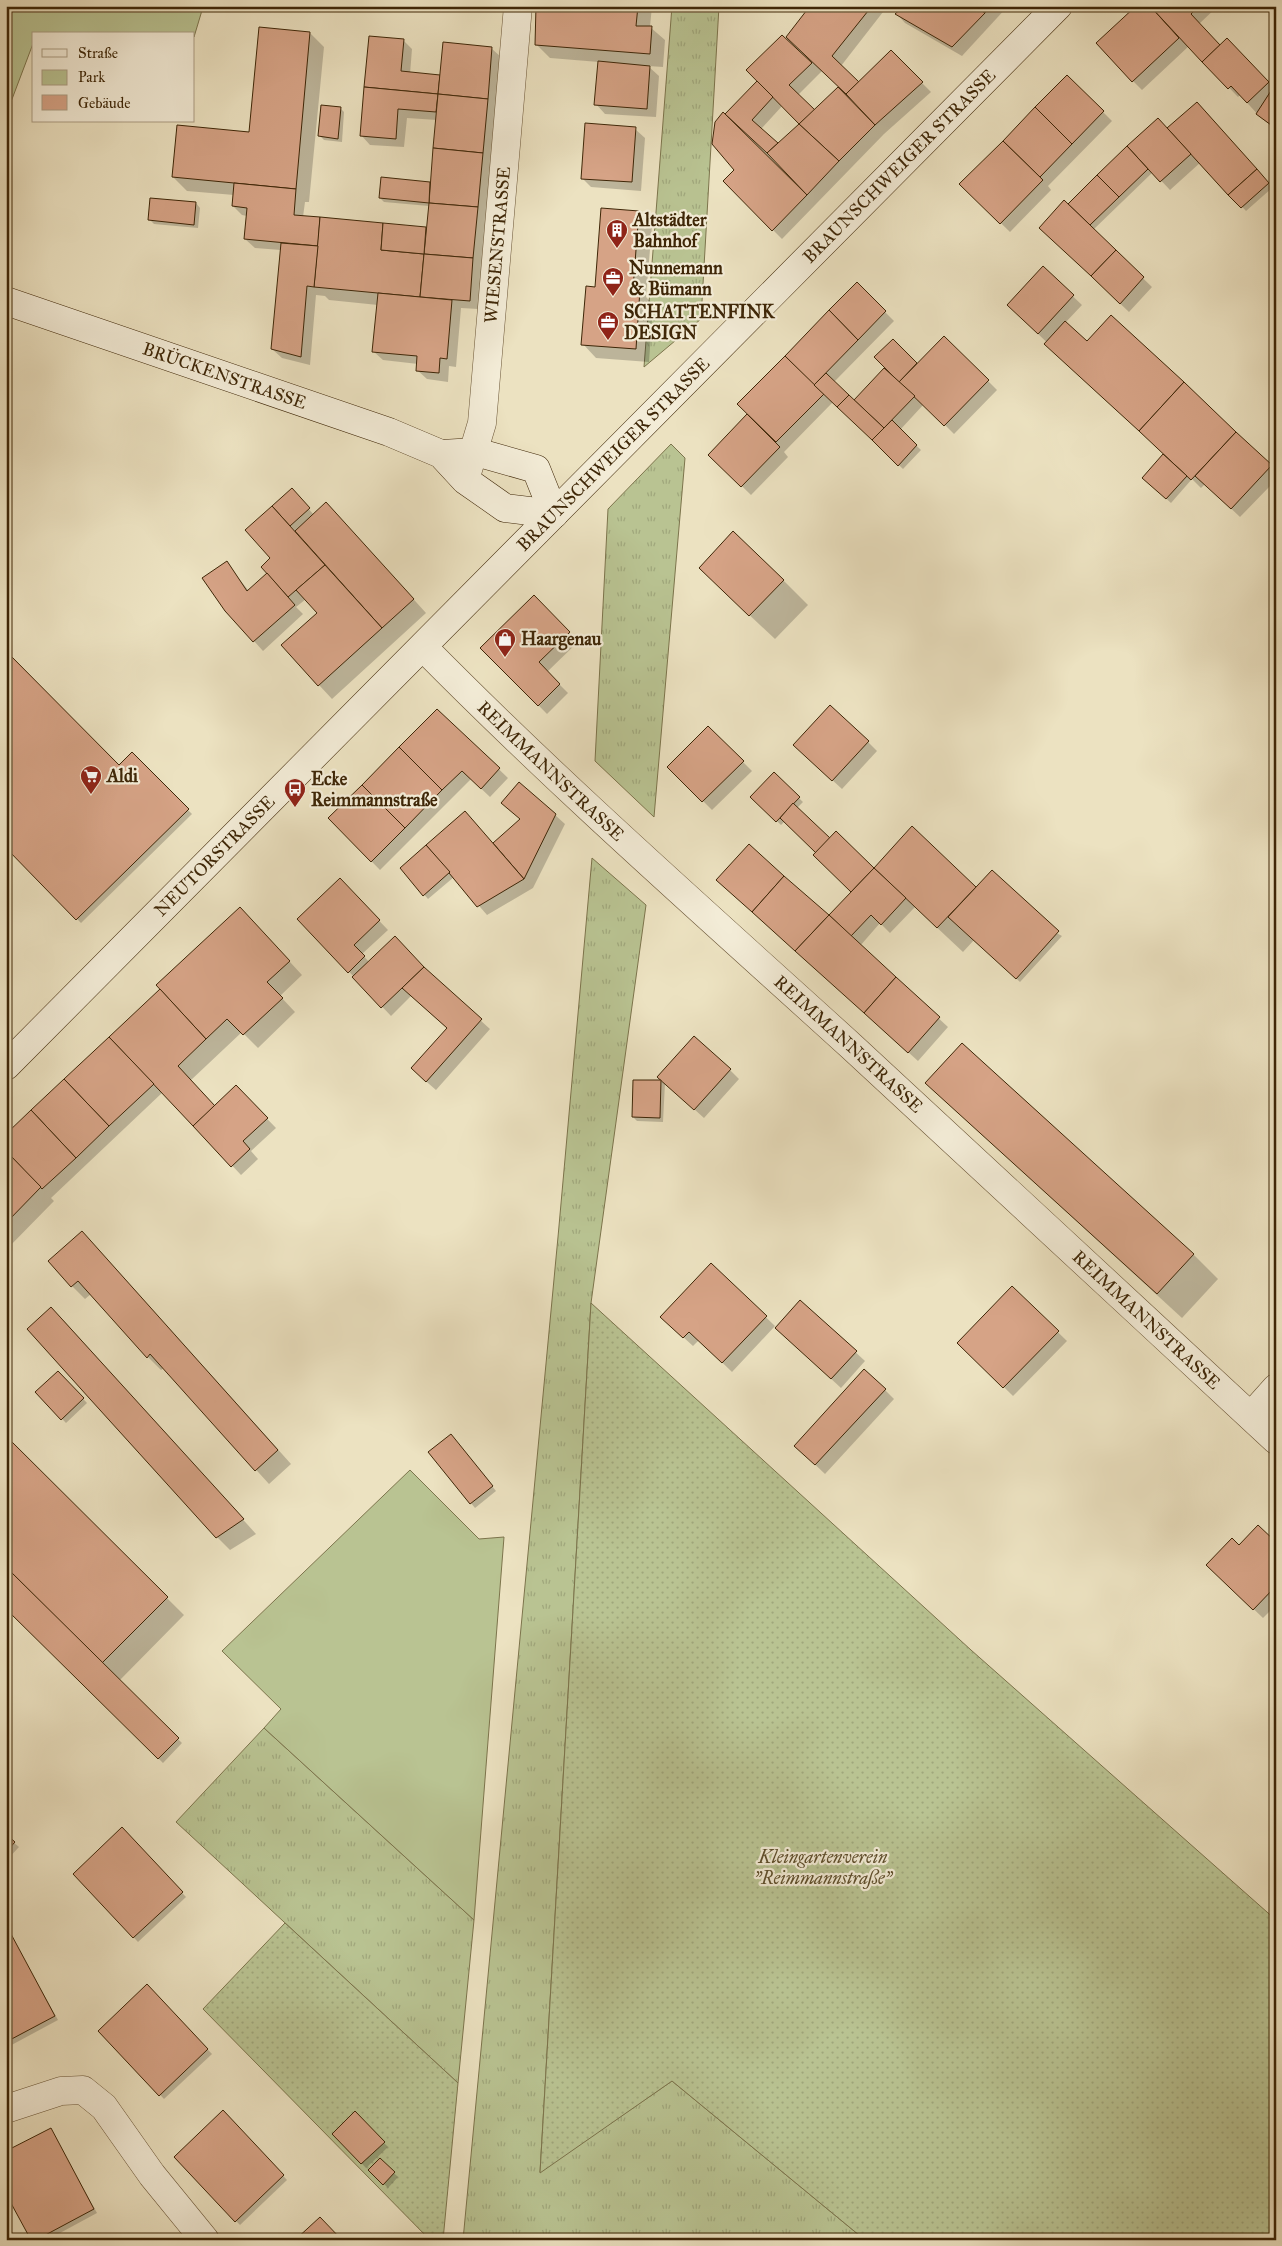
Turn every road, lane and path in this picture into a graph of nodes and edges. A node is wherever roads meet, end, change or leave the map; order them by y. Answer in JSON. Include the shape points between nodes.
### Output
{"nodes":[{"id":1,"x":518,"y":6,"type":"edge"},
{"id":2,"x":1058,"y":6,"type":"edge"},
{"id":3,"x":6,"y":301,"type":"edge"},
{"id":4,"x":476,"y":452,"type":"junction"},
{"id":5,"x":441,"y":454,"type":"junction"},
{"id":6,"x":465,"y":480,"type":"junction"},
{"id":7,"x":554,"y":514,"type":"junction"},
{"id":8,"x":423,"y":647,"type":"junction"},
{"id":9,"x":6,"y":1066,"type":"edge"},
{"id":10,"x":1276,"y":1388,"type":"edge"},
{"id":11,"x":1251,"y":1416,"type":"junction"},
{"id":12,"x":1276,"y":1440,"type":"edge"},
{"id":13,"x":6,"y":2109,"type":"edge"},
{"id":14,"x":205,"y":2240,"type":"edge"}],
"edges":[{"from":1,"to":4,"type":"street","name":"WIESENSTRASSE","via":[[483,417]]},
{"from":2,"to":7,"type":"street","name":"BRAUNSCHWEIGER STRASSE"},
{"from":3,"to":5,"type":"street","name":"BRÜCKENSTRASSE","via":[[389,432]]},
{"from":4,"to":5,"type":"street","name":"BRÜCKENSTRASSE"},
{"from":4,"to":6,"type":"street","name":"WIESENSTRASSE"},
{"from":4,"to":7,"type":"street","name":"BRÜCKENSTRASSE","via":[[536,469]]},
{"from":5,"to":6,"type":"street","name":"BRÜCKENSTRASSE"},
{"from":6,"to":7,"type":"street","name":"BRÜCKENSTRASSE","via":[[505,508]]},
{"from":7,"to":8,"type":"street","name":"BRAUNSCHWEIGER STRASSE"},
{"from":8,"to":9,"type":"street","name":"NEUTORSTRASSE"},
{"from":8,"to":11,"type":"street","name":"REIMMANNSTRASSE","via":[[586,804]]},
{"from":10,"to":11,"type":"street"},
{"from":11,"to":12,"type":"street","name":"REIMMANNSTRASSE"},
{"from":13,"to":14,"type":"street","via":[[61,2091],[84,2090],[104,2107],[152,2175]]}]}
